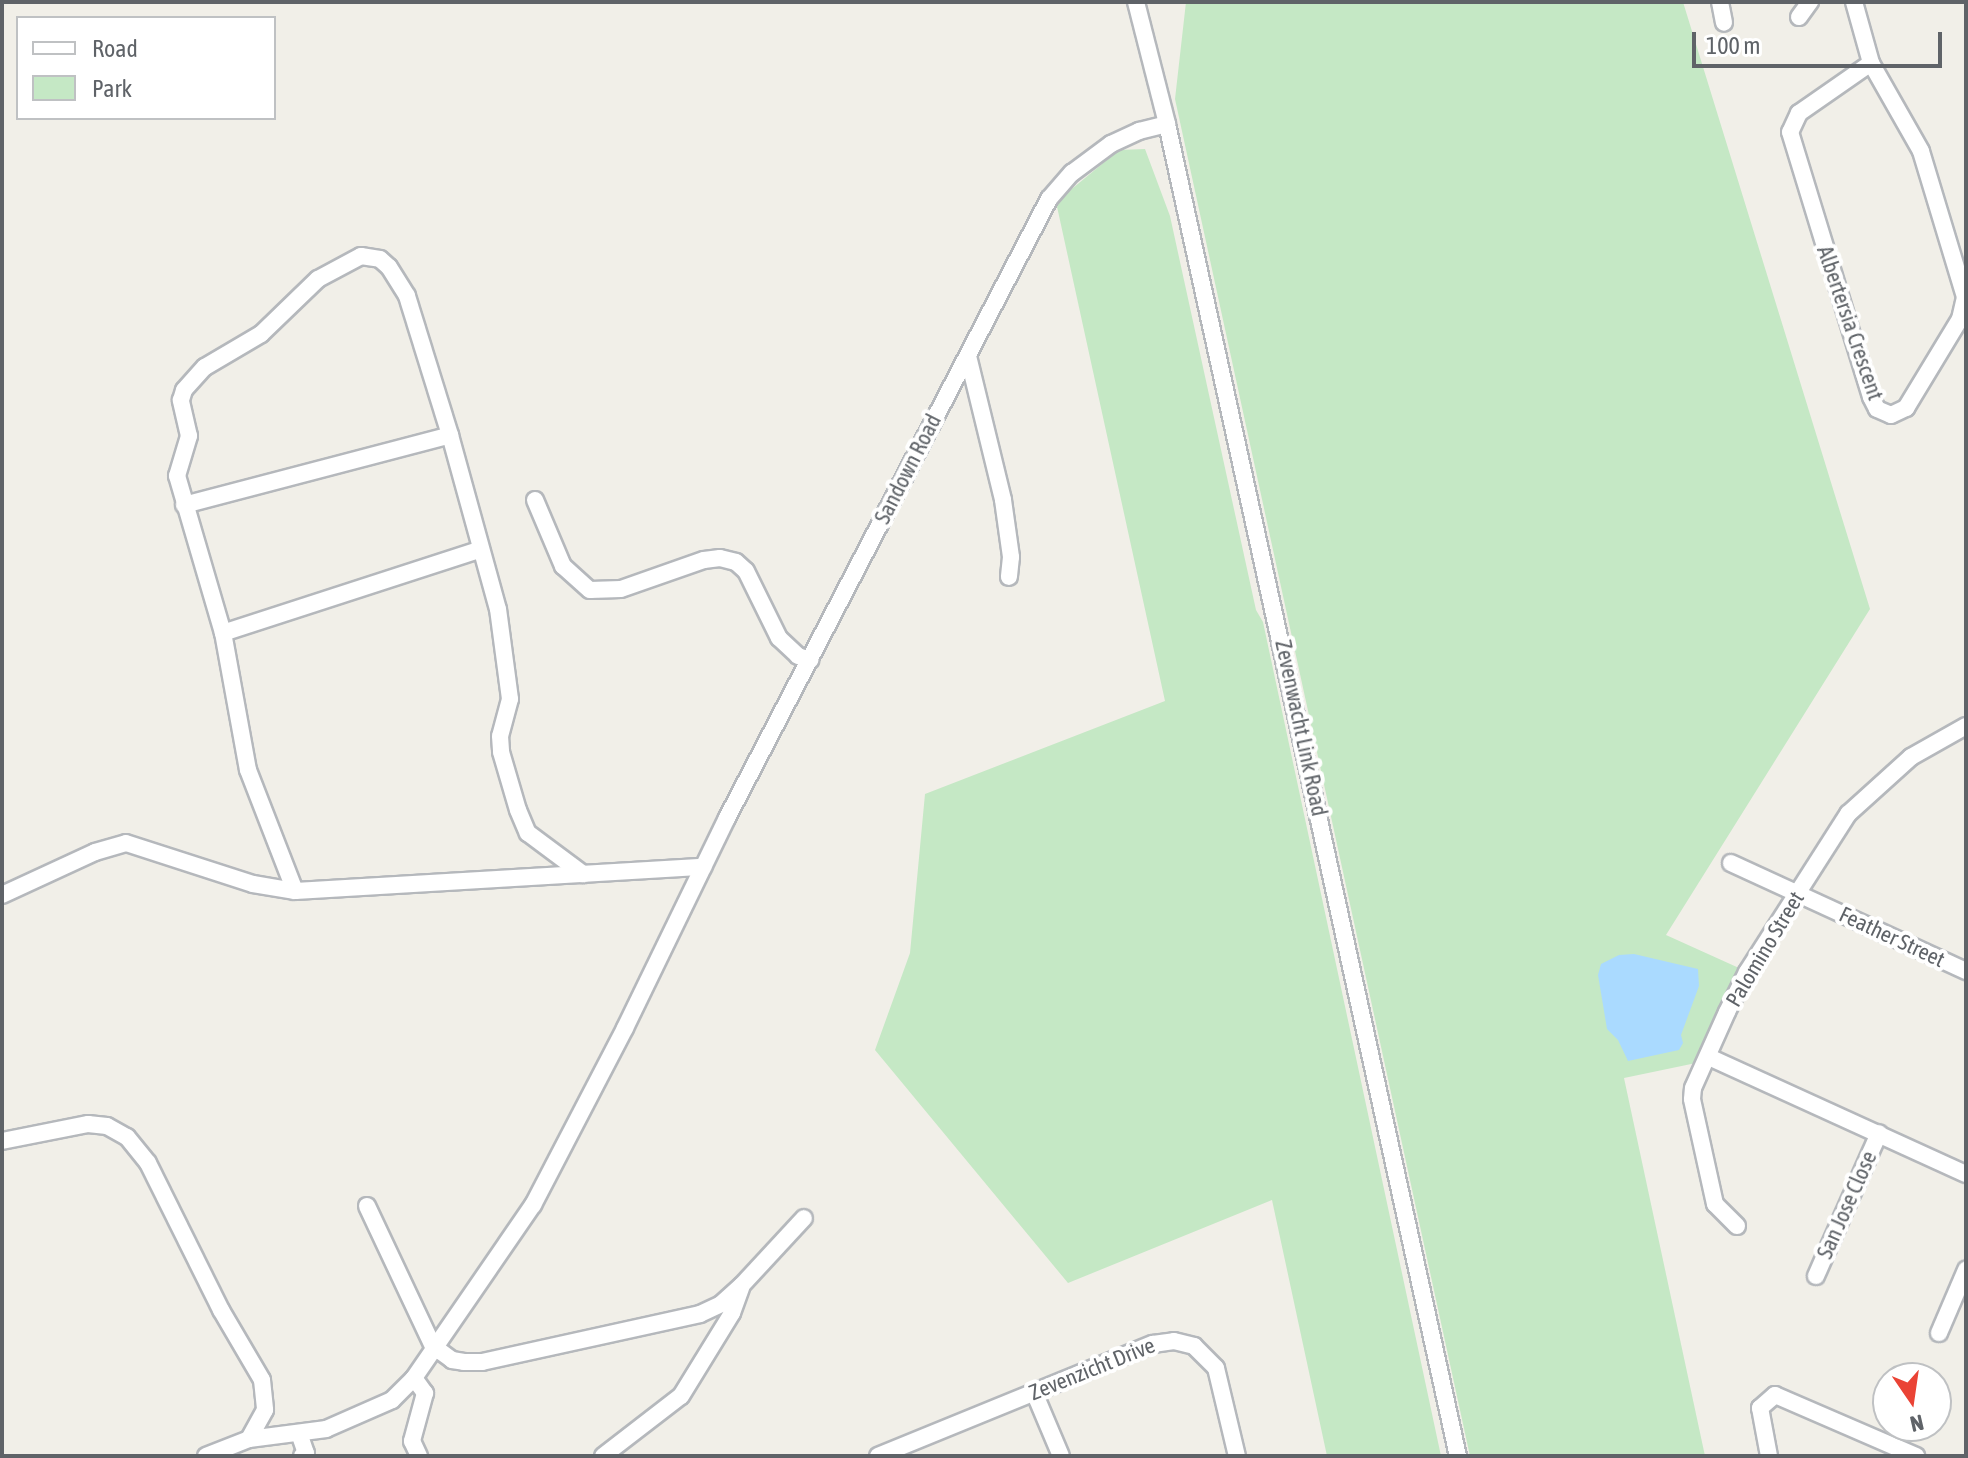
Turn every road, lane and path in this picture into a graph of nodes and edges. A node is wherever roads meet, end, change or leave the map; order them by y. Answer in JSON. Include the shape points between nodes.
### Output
{"nodes":[{"id":1,"x":1136,"y":2,"type":"edge"},
{"id":2,"x":1720,"y":2,"type":"edge"},
{"id":3,"x":1810,"y":2,"type":"edge"},
{"id":4,"x":1854,"y":2,"type":"edge"},
{"id":5,"x":1799,"y":17,"type":"dead end"},
{"id":6,"x":1724,"y":23,"type":"dead end"},
{"id":7,"x":1871,"y":63,"type":"junction"},
{"id":8,"x":1167,"y":124,"type":"junction"},
{"id":9,"x":968,"y":356,"type":"junction"},
{"id":10,"x":450,"y":435,"type":"junction"},
{"id":11,"x":535,"y":500,"type":"dead end"},
{"id":12,"x":184,"y":505,"type":"junction"},
{"id":13,"x":481,"y":549,"type":"junction"},
{"id":14,"x":1009,"y":577,"type":"dead end"},
{"id":15,"x":223,"y":633,"type":"junction"},
{"id":16,"x":810,"y":660,"type":"junction"},
{"id":17,"x":1966,"y":726,"type":"edge"},
{"id":18,"x":1731,"y":863,"type":"dead end"},
{"id":19,"x":703,"y":867,"type":"junction"},
{"id":20,"x":583,"y":874,"type":"junction"},
{"id":21,"x":295,"y":891,"type":"junction"},
{"id":22,"x":1798,"y":894,"type":"junction"},
{"id":23,"x":2,"y":895,"type":"edge"},
{"id":24,"x":1966,"y":971,"type":"edge"},
{"id":25,"x":1709,"y":1057,"type":"junction"},
{"id":26,"x":1879,"y":1133,"type":"junction"},
{"id":27,"x":2,"y":1141,"type":"edge"},
{"id":28,"x":1966,"y":1174,"type":"edge"},
{"id":29,"x":367,"y":1206,"type":"dead end"},
{"id":30,"x":804,"y":1218,"type":"dead end"},
{"id":31,"x":1737,"y":1226,"type":"dead end"},
{"id":32,"x":1966,"y":1270,"type":"edge"},
{"id":33,"x":1816,"y":1276,"type":"dead end"},
{"id":34,"x":742,"y":1285,"type":"junction"},
{"id":35,"x":1939,"y":1333,"type":"dead end"},
{"id":36,"x":433,"y":1346,"type":"junction"},
{"id":37,"x":414,"y":1378,"type":"junction"},
{"id":38,"x":1034,"y":1392,"type":"junction"},
{"id":39,"x":299,"y":1433,"type":"junction"},
{"id":40,"x":249,"y":1439,"type":"junction"},
{"id":41,"x":890,"y":1454,"type":"edge"},
{"id":42,"x":1910,"y":1455,"type":"edge"},
{"id":43,"x":206,"y":1456,"type":"edge"},
{"id":44,"x":302,"y":1456,"type":"edge"},
{"id":45,"x":419,"y":1456,"type":"edge"},
{"id":46,"x":603,"y":1456,"type":"edge"},
{"id":47,"x":1061,"y":1456,"type":"edge"},
{"id":48,"x":1237,"y":1456,"type":"edge"},
{"id":49,"x":1458,"y":1456,"type":"edge"},
{"id":50,"x":1769,"y":1456,"type":"edge"}],
"edges":[{"from":1,"to":8,"type":"street","name":"Zevenwacht Link Road"},
{"from":2,"to":6,"type":"street"},
{"from":3,"to":5,"type":"street"},
{"from":4,"to":7,"type":"street","name":"Albertersia Crescent"},
{"from":7,"to":7,"type":"street","name":"Albertersia Crescent","via":[[1799,113],[1790,132],[1871,397],[1877,409],[1891,415],[1906,408],[1960,319],[1965,297],[1921,151]]},
{"from":8,"to":9,"type":"street","name":"Sandown Road","via":[[1111,144],[1072,173],[1049,199]]},
{"from":8,"to":49,"type":"street","name":"Zevenwacht Link Road"},
{"from":9,"to":14,"type":"street","via":[[1003,500]]},
{"from":9,"to":16,"type":"street","name":"Sandown Road"},
{"from":10,"to":12,"type":"street"},
{"from":10,"to":12,"type":"street","via":[[407,296],[380,259],[361,256],[318,279],[268,329],[205,367],[184,390],[181,400],[189,436],[177,476]]},
{"from":10,"to":13,"type":"street"},
{"from":11,"to":16,"type":"street","via":[[563,566],[590,590],[621,589],[704,560],[736,562],[746,571],[779,638]]},
{"from":12,"to":15,"type":"street"},
{"from":13,"to":15,"type":"street"},
{"from":13,"to":20,"type":"street","via":[[498,609],[509,687],[501,752],[518,810],[528,833]]},
{"from":15,"to":21,"type":"street","via":[[248,770]]},
{"from":16,"to":19,"type":"street","name":"Sandown Road"},
{"from":17,"to":22,"type":"street","name":"Palomino Street","via":[[1911,757],[1868,793],[1848,814]]},
{"from":18,"to":22,"type":"street","name":"Feather Street"},
{"from":19,"to":20,"type":"street"},
{"from":19,"to":36,"type":"street","name":"Sandown Road","via":[[533,1205]]},
{"from":20,"to":21,"type":"street"},
{"from":21,"to":23,"type":"street","via":[[253,884],[126,843]]},
{"from":22,"to":24,"type":"street","name":"Feather Street"},
{"from":22,"to":25,"type":"street","name":"Palomino Street","via":[[1747,972]]},
{"from":25,"to":26,"type":"street"},
{"from":25,"to":31,"type":"street","name":"Palomino Street","via":[[1693,1088],[1694,1112],[1715,1204]]},
{"from":26,"to":28,"type":"street"},
{"from":26,"to":33,"type":"street","name":"San Jose Close"},
{"from":27,"to":40,"type":"street","via":[[88,1124],[107,1126],[127,1137],[148,1163],[262,1380],[265,1410]]},
{"from":29,"to":36,"type":"street"},
{"from":30,"to":34,"type":"street"},
{"from":32,"to":35,"type":"street"},
{"from":34,"to":36,"type":"street","via":[[721,1304],[681,1320],[482,1362],[452,1360]]},
{"from":34,"to":46,"type":"street","via":[[732,1313],[681,1396]]},
{"from":36,"to":37,"type":"street","name":"Sandown Road"},
{"from":37,"to":39,"type":"street","name":"Sandown Road","via":[[392,1400],[326,1429]]},
{"from":37,"to":45,"type":"street","via":[[425,1393],[412,1441]]},
{"from":38,"to":41,"type":"street","name":"Zevenzicht Drive"},
{"from":38,"to":47,"type":"street"},
{"from":38,"to":48,"type":"street","name":"Zevenzicht Drive","via":[[1153,1344],[1185,1342],[1216,1368]]},
{"from":39,"to":40,"type":"street","name":"Sandown Road"},
{"from":39,"to":44,"type":"street","via":[[306,1453]]},
{"from":40,"to":43,"type":"street","name":"Sandown Road"},
{"from":42,"to":50,"type":"street","via":[[1775,1395],[1760,1408]]}]}
